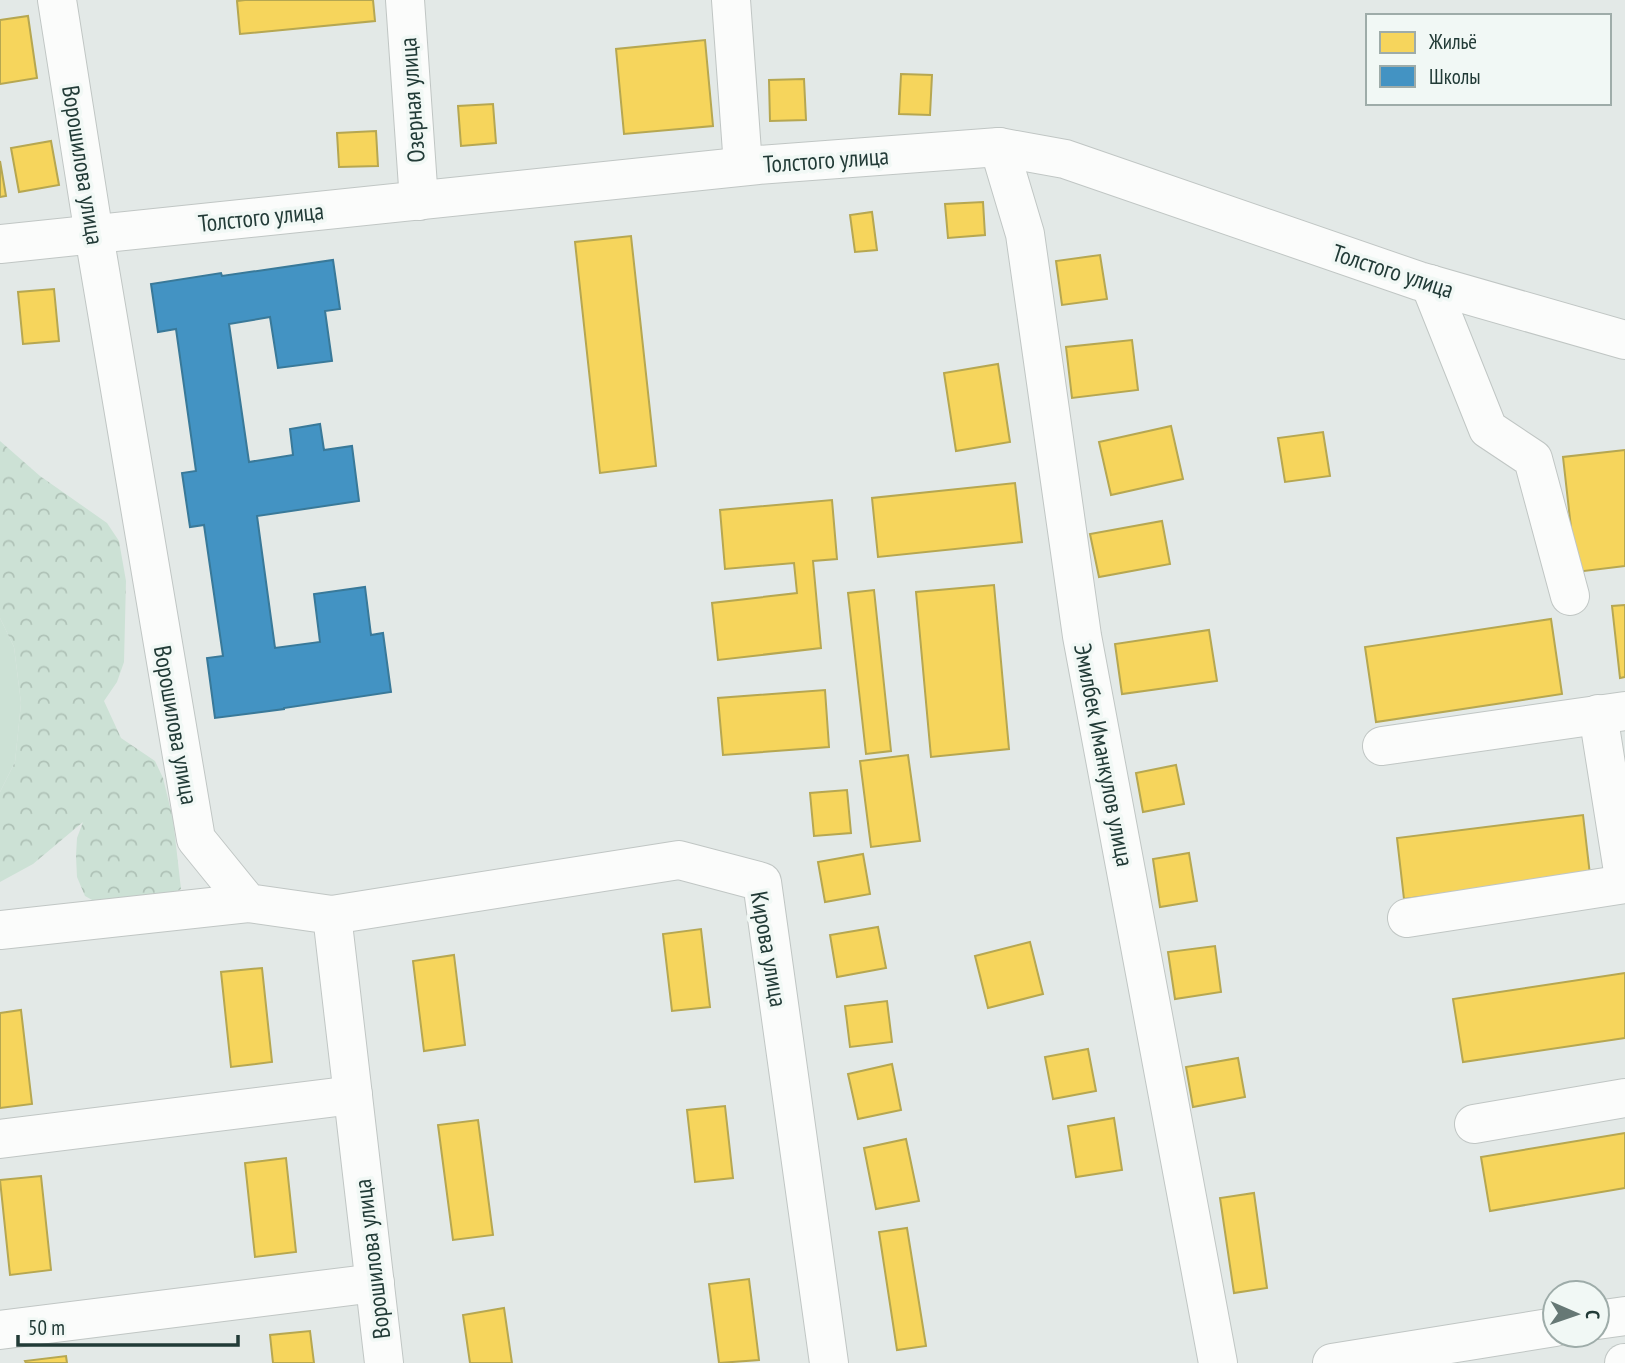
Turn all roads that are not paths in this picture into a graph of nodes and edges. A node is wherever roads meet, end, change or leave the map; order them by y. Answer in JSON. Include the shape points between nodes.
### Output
{"nodes":[{"id":1,"x":57,"y":0,"type":"edge"},
{"id":2,"x":405,"y":0,"type":"edge"},
{"id":3,"x":731,"y":0,"type":"edge"},
{"id":4,"x":999,"y":147,"type":"junction"},
{"id":5,"x":743,"y":166,"type":"junction"},
{"id":6,"x":419,"y":201,"type":"junction"},
{"id":7,"x":93,"y":234,"type":"junction"},
{"id":8,"x":0,"y":244,"type":"edge"},
{"id":9,"x":1430,"y":284,"type":"junction"},
{"id":10,"x":1625,"y":340,"type":"edge"},
{"id":11,"x":1570,"y":596,"type":"dead end"},
{"id":12,"x":1612,"y":713,"type":"edge"},
{"id":13,"x":1382,"y":746,"type":"dead end"},
{"id":14,"x":1625,"y":884,"type":"edge"},
{"id":15,"x":248,"y":903,"type":"junction"},
{"id":16,"x":332,"y":915,"type":"junction"},
{"id":17,"x":1407,"y":918,"type":"dead end"},
{"id":18,"x":0,"y":930,"type":"edge"},
{"id":19,"x":353,"y":1095,"type":"junction"},
{"id":20,"x":1625,"y":1098,"type":"edge"},
{"id":21,"x":1474,"y":1124,"type":"dead end"},
{"id":22,"x":0,"y":1139,"type":"edge"},
{"id":23,"x":375,"y":1283,"type":"junction"},
{"id":24,"x":1541,"y":1329,"type":"edge"},
{"id":25,"x":0,"y":1330,"type":"edge"},
{"id":26,"x":384,"y":1363,"type":"edge"},
{"id":27,"x":829,"y":1363,"type":"edge"},
{"id":28,"x":1218,"y":1363,"type":"edge"},
{"id":29,"x":1332,"y":1363,"type":"edge"}],
"edges":[{"from":1,"to":7,"type":"street","name":"Ворошилова улица"},
{"from":2,"to":6,"type":"street","name":"Озерная улица"},
{"from":3,"to":5,"type":"street"},
{"from":4,"to":5,"type":"street","name":"Толстого улица"},
{"from":4,"to":9,"type":"street","name":"Толстого улица","via":[[1065,159]]},
{"from":4,"to":28,"type":"street","name":"Эмилбек Иманкулов улица","via":[[1025,234],[1082,636]]},
{"from":5,"to":6,"type":"street","name":"Толстого улица"},
{"from":6,"to":7,"type":"street","name":"Толстого улица"},
{"from":7,"to":8,"type":"street","name":"Толстого улица"},
{"from":7,"to":15,"type":"street","name":"Ворошилова улица","via":[[196,839]]},
{"from":9,"to":10,"type":"street","name":"Толстого улица"},
{"from":9,"to":11,"type":"street","via":[[1488,429],[1533,459]]},
{"from":12,"to":13,"type":"street"},
{"from":12,"to":14,"type":"street"},
{"from":14,"to":17,"type":"street"},
{"from":15,"to":16,"type":"street"},
{"from":15,"to":18,"type":"street"},
{"from":16,"to":19,"type":"street","name":"Ворошилова улица"},
{"from":16,"to":27,"type":"street","name":"Кирова улица","via":[[679,860],[762,882]]},
{"from":19,"to":22,"type":"street"},
{"from":19,"to":23,"type":"street","name":"Ворошилова улица"},
{"from":20,"to":21,"type":"street"},
{"from":23,"to":25,"type":"street"},
{"from":23,"to":26,"type":"street","name":"Ворошилова улица"},
{"from":24,"to":29,"type":"street"}]}
